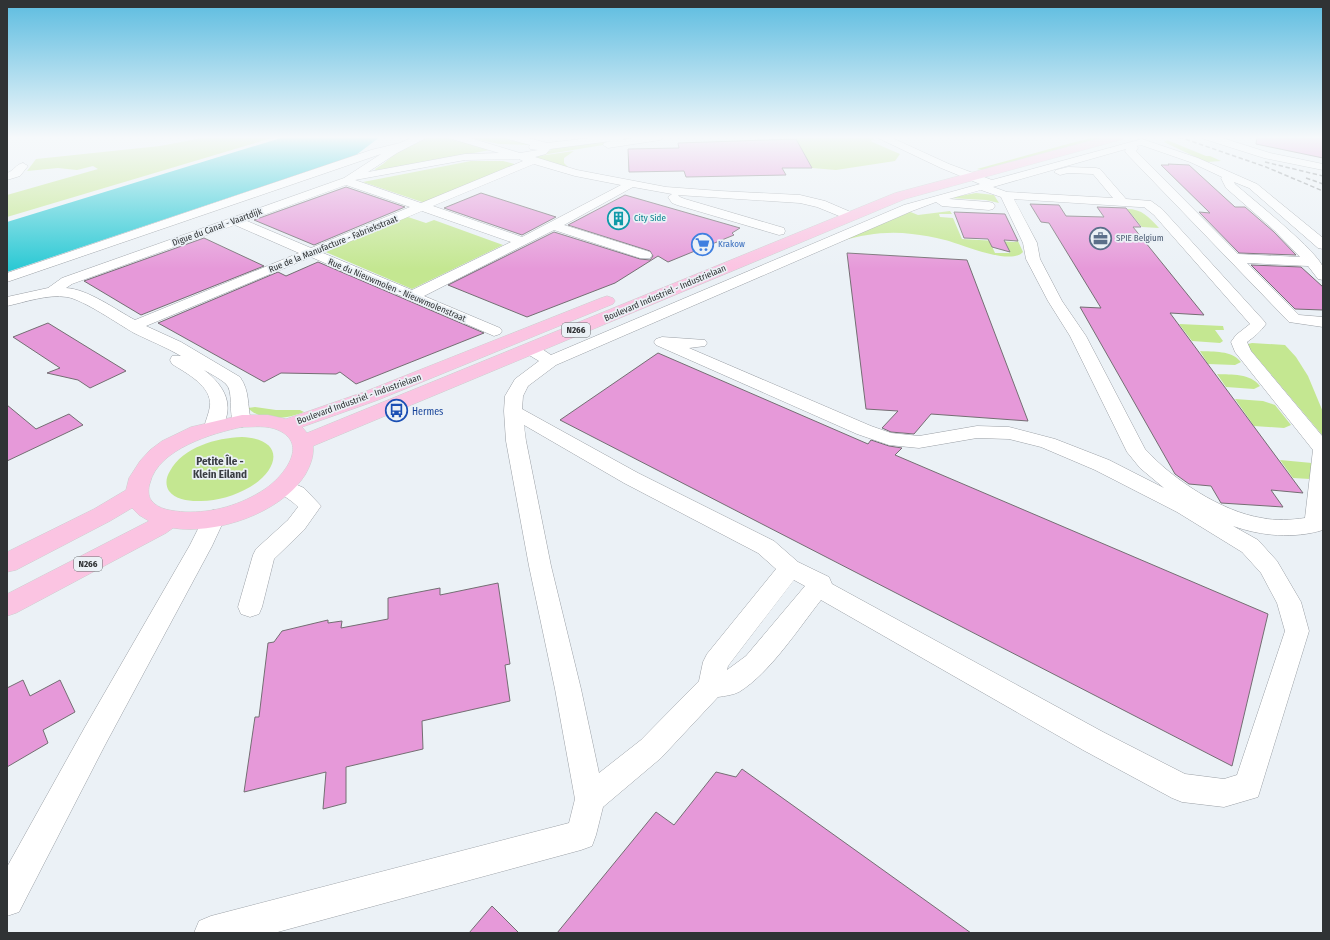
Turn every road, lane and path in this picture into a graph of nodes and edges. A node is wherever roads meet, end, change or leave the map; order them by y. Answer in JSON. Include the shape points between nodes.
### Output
{"nodes":[{"id":1,"x":291,"y":181,"type":"edge"},
{"id":2,"x":345,"y":181,"type":"edge"},
{"id":3,"x":349,"y":181,"type":"edge"},
{"id":4,"x":485,"y":181,"type":"edge"},
{"id":5,"x":616,"y":181,"type":"edge"},
{"id":6,"x":917,"y":181,"type":"edge"},
{"id":7,"x":954,"y":181,"type":"edge"},
{"id":8,"x":979,"y":181,"type":"edge"},
{"id":9,"x":1004,"y":181,"type":"edge"},
{"id":10,"x":1028,"y":181,"type":"edge"},
{"id":11,"x":1105,"y":181,"type":"edge"},
{"id":12,"x":1159,"y":181,"type":"edge"},
{"id":13,"x":1228,"y":181,"type":"edge"},
{"id":14,"x":1240,"y":181,"type":"edge"},
{"id":15,"x":631,"y":184,"type":"junction"},
{"id":16,"x":987,"y":186,"type":"junction"},
{"id":17,"x":680,"y":191,"type":"junction"},
{"id":18,"x":876,"y":193,"type":"dead end"},
{"id":19,"x":1006,"y":196,"type":"junction"},
{"id":20,"x":1022,"y":196,"type":"junction"},
{"id":21,"x":935,"y":199,"type":"junction"},
{"id":22,"x":1122,"y":201,"type":"junction"},
{"id":23,"x":989,"y":206,"type":"dead end"},
{"id":24,"x":424,"y":207,"type":"junction"},
{"id":25,"x":833,"y":209,"type":"junction"},
{"id":26,"x":849,"y":209,"type":"junction"},
{"id":27,"x":235,"y":220,"type":"junction"},
{"id":28,"x":553,"y":226,"type":"junction"},
{"id":29,"x":779,"y":231,"type":"junction"},
{"id":30,"x":757,"y":240,"type":"dead end"},
{"id":31,"x":522,"y":241,"type":"junction"},
{"id":32,"x":1323,"y":245,"type":"edge"},
{"id":33,"x":310,"y":253,"type":"junction"},
{"id":34,"x":645,"y":255,"type":"dead end"},
{"id":35,"x":1235,"y":258,"type":"junction"},
{"id":36,"x":1313,"y":262,"type":"junction"},
{"id":37,"x":671,"y":275,"type":"dead end"},
{"id":38,"x":1323,"y":276,"type":"edge"},
{"id":39,"x":7,"y":278,"type":"edge"},
{"id":40,"x":52,"y":292,"type":"junction"},
{"id":41,"x":415,"y":294,"type":"junction"},
{"id":42,"x":7,"y":302,"type":"edge"},
{"id":43,"x":665,"y":313,"type":"junction"},
{"id":44,"x":1323,"y":322,"type":"edge"},
{"id":45,"x":137,"y":328,"type":"junction"},
{"id":46,"x":627,"y":329,"type":"junction"},
{"id":47,"x":494,"y":331,"type":"dead end"},
{"id":48,"x":662,"y":342,"type":"junction"},
{"id":49,"x":699,"y":343,"type":"dead end"},
{"id":50,"x":540,"y":355,"type":"junction"},
{"id":51,"x":198,"y":374,"type":"junction"},
{"id":52,"x":226,"y":376,"type":"junction"},
{"id":53,"x":513,"y":411,"type":"junction"},
{"id":54,"x":242,"y":421,"type":"junction"},
{"id":55,"x":286,"y":426,"type":"junction"},
{"id":56,"x":213,"y":427,"type":"junction"},
{"id":57,"x":303,"y":443,"type":"junction"},
{"id":58,"x":284,"y":486,"type":"junction"},
{"id":59,"x":137,"y":494,"type":"junction"},
{"id":60,"x":214,"y":518,"type":"junction"},
{"id":61,"x":168,"y":519,"type":"junction"},
{"id":62,"x":7,"y":563,"type":"edge"},
{"id":63,"x":790,"y":568,"type":"junction"},
{"id":64,"x":817,"y":587,"type":"junction"},
{"id":65,"x":7,"y":606,"type":"edge"},
{"id":66,"x":250,"y":607,"type":"dead end"},
{"id":67,"x":711,"y":686,"type":"junction"},
{"id":68,"x":590,"y":799,"type":"junction"},
{"id":69,"x":7,"y":900,"type":"edge"},
{"id":70,"x":211,"y":933,"type":"edge"}],
"edges":[{"from":1,"to":39,"type":"street"},
{"from":2,"to":27,"type":"street","name":"Digue du Canal - Vaartdijk"},
{"from":3,"to":24,"type":"street"},
{"from":4,"to":24,"type":"street","name":"Rue de la Manufacture - Fabriekstraat"},
{"from":5,"to":15,"type":"street"},
{"from":6,"to":18,"type":"main road"},
{"from":7,"to":26,"type":"main road","number":"N266"},
{"from":8,"to":16,"type":"street"},
{"from":9,"to":16,"type":"street"},
{"from":10,"to":20,"type":"street","via":[[1016,184]]},
{"from":11,"to":22,"type":"street"},
{"from":12,"to":35,"type":"street"},
{"from":13,"to":36,"type":"street","via":[[1230,186]]},
{"from":14,"to":32,"type":"street","via":[[1252,186]]},
{"from":15,"to":17,"type":"street"},
{"from":15,"to":28,"type":"street"},
{"from":16,"to":19,"type":"street"},
{"from":16,"to":21,"type":"street"},
{"from":17,"to":25,"type":"street","via":[[800,199]]},
{"from":17,"to":29,"type":"street","via":[[674,198],[681,202]]},
{"from":19,"to":20,"type":"street"},
{"from":19,"to":22,"type":"street","via":[[1030,243],[1033,259],[1143,460],[1192,498],[1243,522],[1291,528],[1315,525],[1323,449],[1243,352],[1239,342],[1258,324],[1158,212],[1147,204]]},
{"from":20,"to":22,"type":"street"},
{"from":21,"to":23,"type":"street","via":[[947,203]]},
{"from":21,"to":43,"type":"street","via":[[908,208]]},
{"from":24,"to":31,"type":"street"},
{"from":24,"to":33,"type":"street","name":"Rue de la Manufacture - Fabriekstraat"},
{"from":25,"to":26,"type":"street"},
{"from":25,"to":29,"type":"main road"},
{"from":26,"to":50,"type":"main road","name":"Boulevard Industriel - Industrielaan","number":"N266"},
{"from":27,"to":33,"type":"street","name":"Rue du Nieuwmolen - Nieuwmolenstraat"},
{"from":27,"to":40,"type":"street","name":"Digue du Canal - Vaartdijk","via":[[67,281]]},
{"from":28,"to":31,"type":"street"},
{"from":28,"to":34,"type":"street"},
{"from":29,"to":30,"type":"main road"},
{"from":31,"to":41,"type":"street"},
{"from":33,"to":41,"type":"street","name":"Rue du Nieuwmolen - Nieuwmolenstraat"},
{"from":33,"to":45,"type":"street","name":"Rue de la Manufacture - Fabriekstraat"},
{"from":35,"to":36,"type":"street"},
{"from":35,"to":44,"type":"street","via":[[1294,319]]},
{"from":36,"to":38,"type":"street"},
{"from":37,"to":55,"type":"main road","name":"Boulevard Industriel - Industrielaan","number":"N266","via":[[428,374],[325,414]]},
{"from":40,"to":42,"type":"street"},
{"from":40,"to":45,"type":"street","via":[[70,293]]},
{"from":41,"to":47,"type":"street","name":"Rue du Nieuwmolen - Nieuwmolenstraat"},
{"from":43,"to":46,"type":"street"},
{"from":43,"to":48,"type":"street"},
{"from":45,"to":51,"type":"street","via":[[156,345]]},
{"from":45,"to":52,"type":"street","via":[[175,345]]},
{"from":46,"to":48,"type":"street"},
{"from":46,"to":50,"type":"street"},
{"from":48,"to":49,"type":"street"},
{"from":48,"to":64,"type":"street","via":[[889,439],[919,442],[977,432],[1009,433],[1048,443],[1102,465],[1184,507],[1250,546],[1269,567],[1289,602],[1297,631],[1248,787],[1224,793],[1182,788]]},
{"from":50,"to":53,"type":"street","via":[[514,396]]},
{"from":50,"to":57,"type":"main road","name":"Boulevard Industriel - Industrielaan","number":"N266"},
{"from":51,"to":52,"type":"street","via":[[214,372]]},
{"from":51,"to":56,"type":"street","via":[[207,381],[219,402]]},
{"from":52,"to":54,"type":"street","via":[[234,381],[239,392]]},
{"from":53,"to":63,"type":"street","via":[[631,478],[766,547]]},
{"from":53,"to":68,"type":"street","via":[[516,441],[540,566]]},
{"from":54,"to":55,"type":"main road","number":"N266","via":[[273,422]]},
{"from":54,"to":56,"type":"main road","number":"N266"},
{"from":55,"to":57,"type":"main road","number":"N266","via":[[300,436]]},
{"from":56,"to":59,"type":"main road","number":"N266","via":[[183,439],[158,455],[142,474]]},
{"from":57,"to":58,"type":"main road","via":[[302,463]]},
{"from":58,"to":60,"type":"main road","via":[[245,509]]},
{"from":58,"to":66,"type":"street","via":[[297,493],[310,506],[296,524],[264,555]]},
{"from":59,"to":61,"type":"main road","via":[[146,509]]},
{"from":59,"to":62,"type":"main road"},
{"from":60,"to":61,"type":"main road"},
{"from":60,"to":69,"type":"street"},
{"from":61,"to":65,"type":"main road","number":"N266","via":[[158,527]]},
{"from":63,"to":64,"type":"street","via":[[821,583]]},
{"from":63,"to":67,"type":"street","via":[[716,662]]},
{"from":64,"to":67,"type":"street","via":[[755,664],[729,684]]},
{"from":67,"to":68,"type":"street","via":[[651,750]]},
{"from":68,"to":70,"type":"street","via":[[581,835]]}]}
